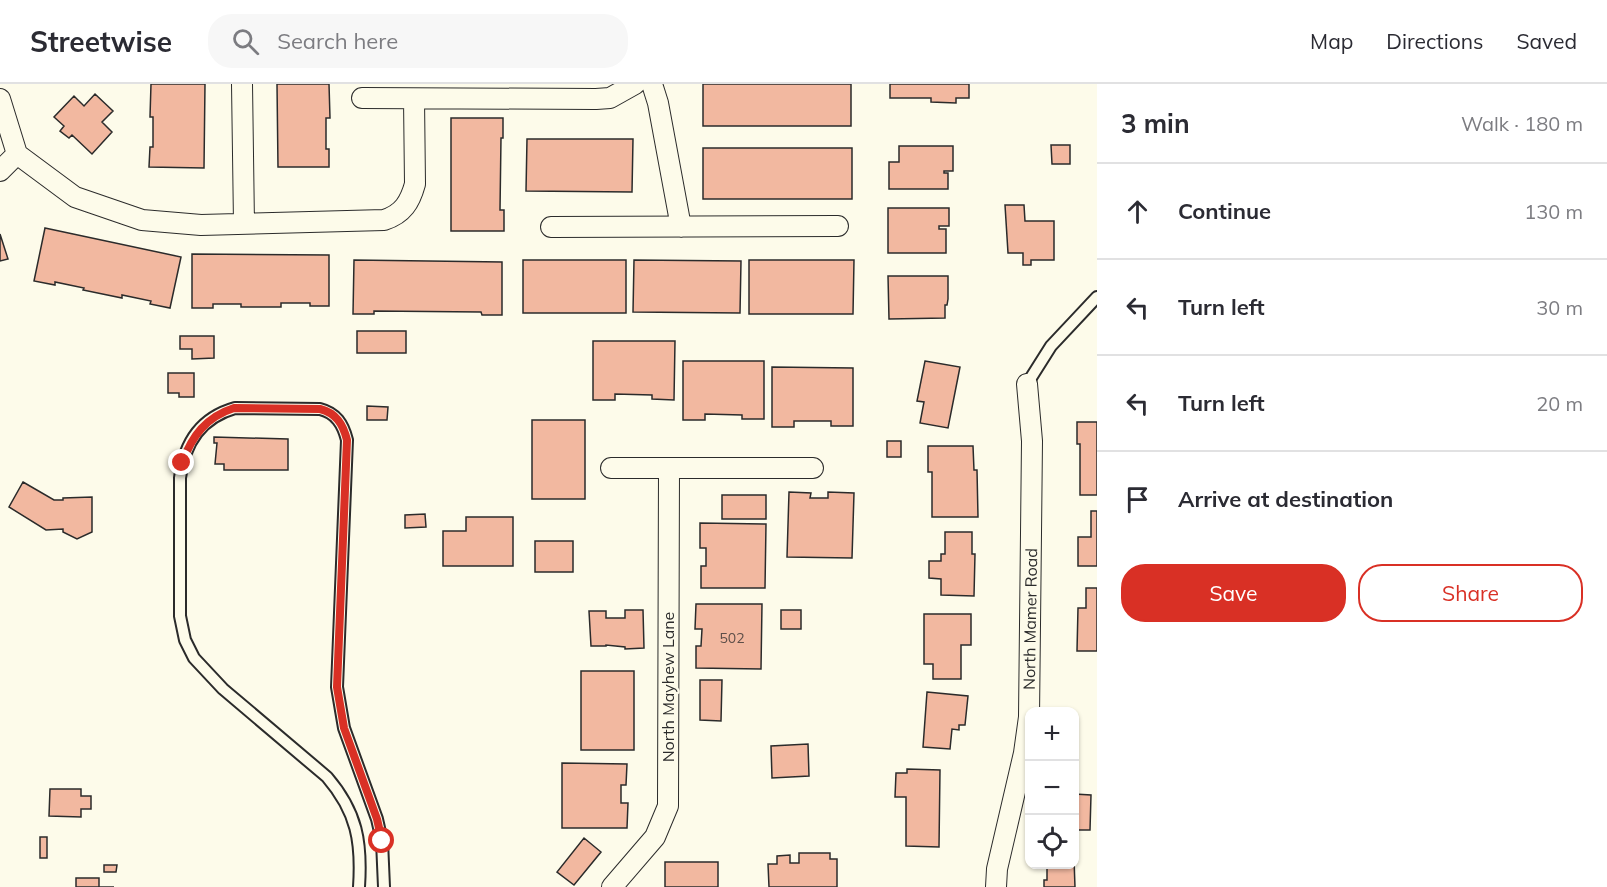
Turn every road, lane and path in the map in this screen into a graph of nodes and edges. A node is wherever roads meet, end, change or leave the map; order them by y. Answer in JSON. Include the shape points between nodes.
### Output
{"nodes":[{"id":1,"x":242,"y":84,"type":"edge"},
{"id":2,"x":635,"y":84,"type":"edge"},
{"id":3,"x":652,"y":84,"type":"edge"},
{"id":4,"x":362,"y":98,"type":"dead end"},
{"id":5,"x":0,"y":99,"type":"edge"},
{"id":6,"x":414,"y":99,"type":"junction"},
{"id":7,"x":17,"y":154,"type":"junction"},
{"id":8,"x":0,"y":171,"type":"edge"},
{"id":9,"x":244,"y":224,"type":"junction"},
{"id":10,"x":838,"y":226,"type":"dead end"},
{"id":11,"x":551,"y":227,"type":"dead end"},
{"id":12,"x":681,"y":227,"type":"junction"},
{"id":13,"x":1097,"y":297,"type":"edge"},
{"id":14,"x":1027,"y":384,"type":"joint"},
{"id":15,"x":610,"y":468,"type":"dead end"},
{"id":16,"x":813,"y":468,"type":"dead end"},
{"id":17,"x":669,"y":469,"type":"junction"},
{"id":18,"x":359,"y":887,"type":"edge"},
{"id":19,"x":384,"y":887,"type":"edge"},
{"id":20,"x":612,"y":887,"type":"edge"},
{"id":21,"x":996,"y":887,"type":"edge"}],
"edges":[{"from":1,"to":9,"type":"street"},
{"from":2,"to":6,"type":"street","via":[[610,98],[596,99]]},
{"from":3,"to":12,"type":"street"},
{"from":4,"to":6,"type":"street"},
{"from":5,"to":7,"type":"street"},
{"from":6,"to":9,"type":"street","via":[[415,184],[403,210],[394,217]]},
{"from":7,"to":8,"type":"street"},
{"from":7,"to":9,"type":"street","via":[[75,196],[142,220]]},
{"from":10,"to":12,"type":"street"},
{"from":11,"to":12,"type":"street"},
{"from":13,"to":14,"type":"lane","via":[[1051,346]]},
{"from":14,"to":21,"type":"street","name":"North Mamer Road","via":[[1032,441],[1029,717]]},
{"from":15,"to":17,"type":"street"},
{"from":16,"to":17,"type":"street"},
{"from":17,"to":20,"type":"street","name":"North Mayhew Lane","via":[[668,806],[655,837]]},
{"from":18,"to":19,"type":"lane","via":[[359,841],[342,794],[223,689],[194,658],[181,627],[182,463],[201,426],[234,408],[320,409],[336,417],[344,427],[347,440],[337,687],[344,728],[377,819]]}]}
